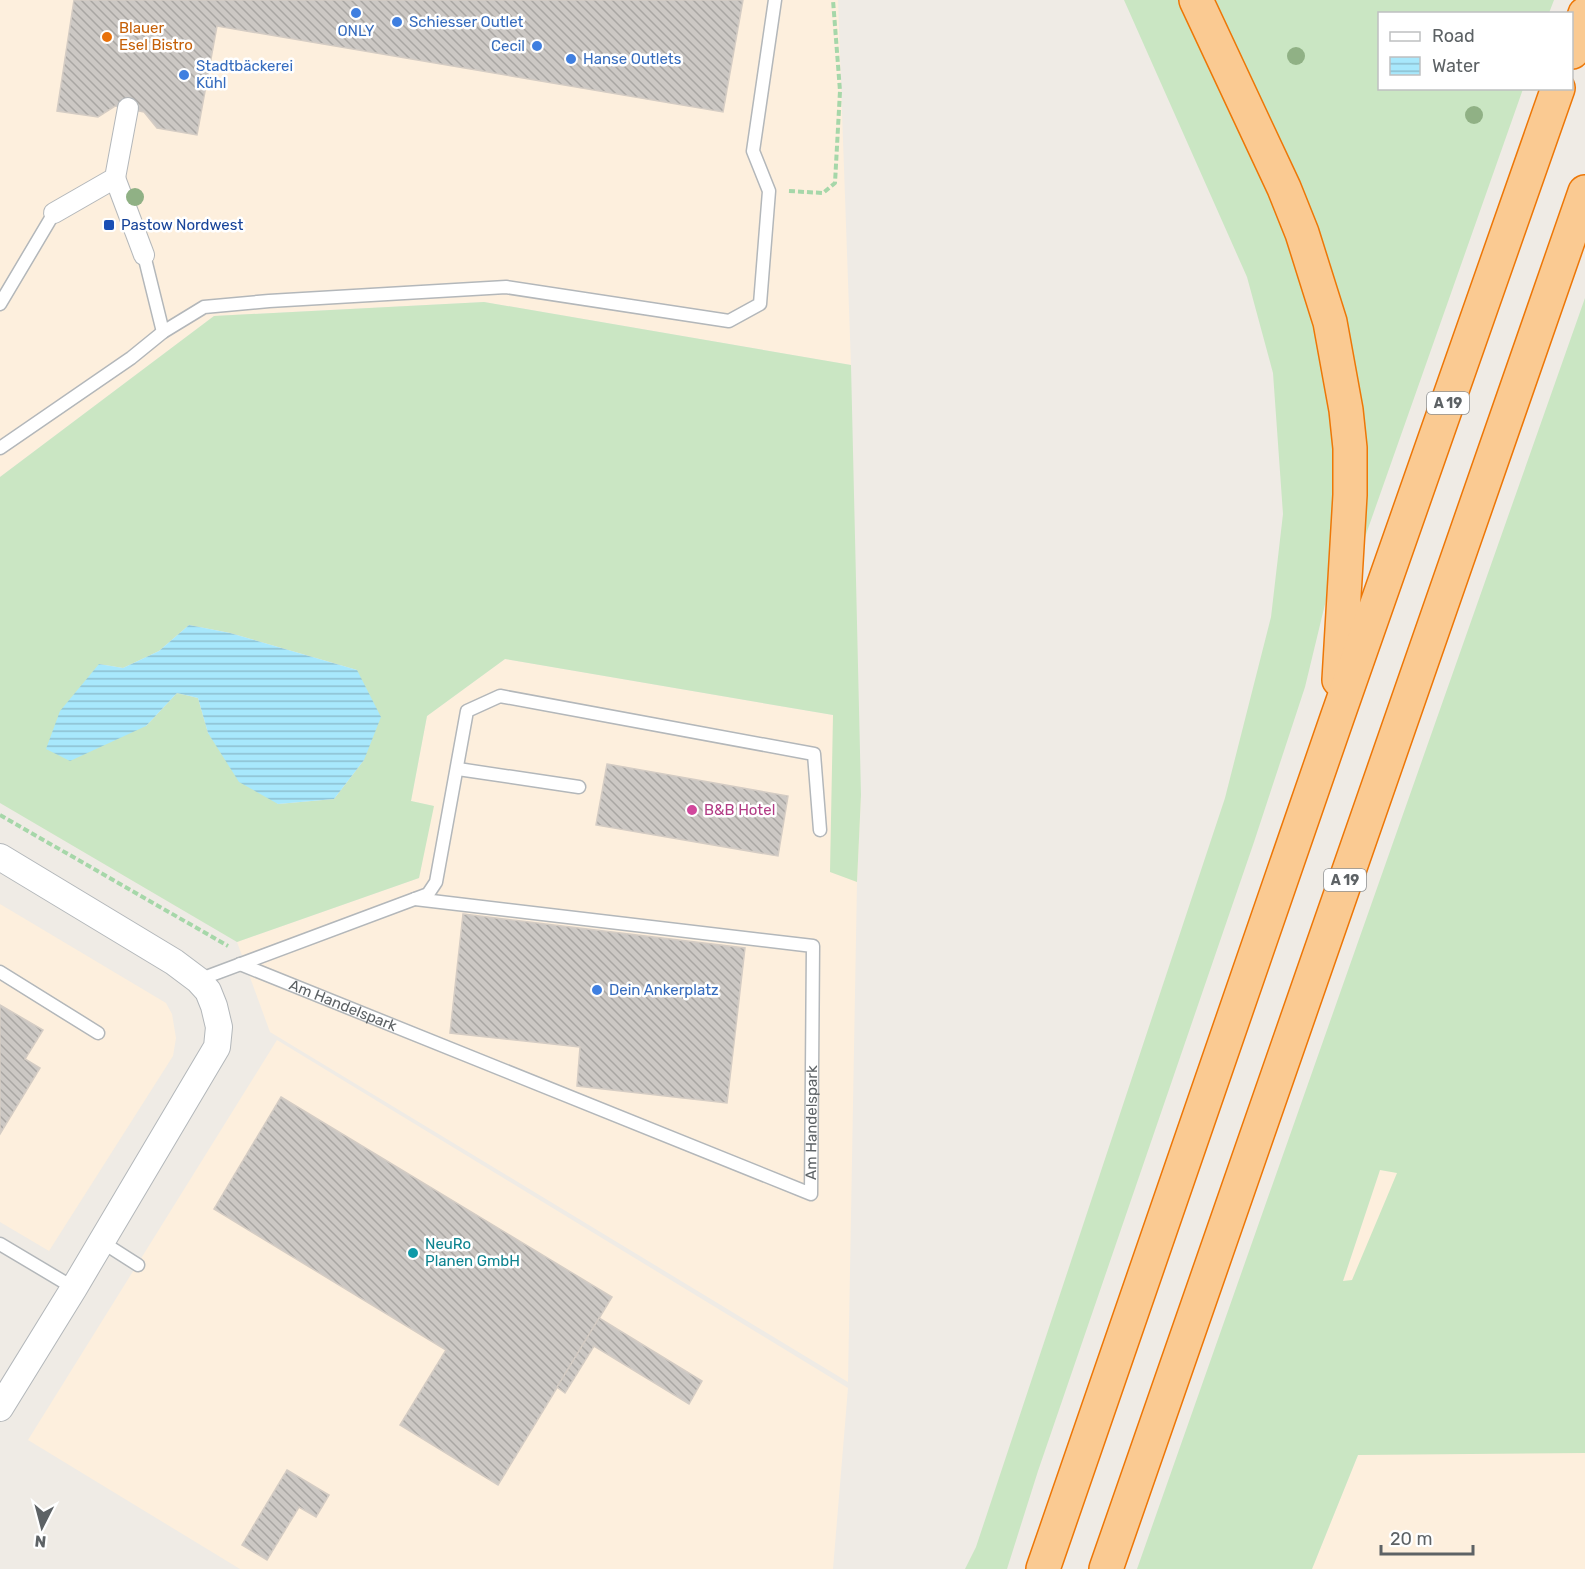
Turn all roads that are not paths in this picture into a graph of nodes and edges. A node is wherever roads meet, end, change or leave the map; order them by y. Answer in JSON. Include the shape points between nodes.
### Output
{"nodes":[{"id":1,"x":775,"y":0,"type":"edge"},
{"id":2,"x":1196,"y":0,"type":"edge"},
{"id":3,"x":1585,"y":14,"type":"edge"},
{"id":4,"x":1573,"y":49,"type":"edge"},
{"id":5,"x":1557,"y":90,"type":"edge"},
{"id":6,"x":128,"y":108,"type":"dead end"},
{"id":7,"x":115,"y":178,"type":"junction"},
{"id":8,"x":1585,"y":192,"type":"edge"},
{"id":9,"x":54,"y":213,"type":"joint"},
{"id":10,"x":144,"y":255,"type":"joint"},
{"id":11,"x":0,"y":304,"type":"edge"},
{"id":12,"x":163,"y":332,"type":"junction"},
{"id":13,"x":0,"y":448,"type":"edge"},
{"id":14,"x":1337,"y":718,"type":"junction"},
{"id":15,"x":458,"y":769,"type":"junction"},
{"id":16,"x":579,"y":788,"type":"dead end"},
{"id":17,"x":820,"y":830,"type":"dead end"},
{"id":18,"x":0,"y":857,"type":"edge"},
{"id":19,"x":415,"y":899,"type":"junction"},
{"id":20,"x":240,"y":964,"type":"junction"},
{"id":21,"x":0,"y":972,"type":"edge"},
{"id":22,"x":198,"y":980,"type":"junction"},
{"id":23,"x":98,"y":1033,"type":"dead end"},
{"id":24,"x":102,"y":1242,"type":"junction"},
{"id":25,"x":0,"y":1244,"type":"edge"},
{"id":26,"x":138,"y":1265,"type":"dead end"},
{"id":27,"x":74,"y":1288,"type":"junction"},
{"id":28,"x":0,"y":1408,"type":"edge"},
{"id":29,"x":1043,"y":1569,"type":"edge"},
{"id":30,"x":1106,"y":1569,"type":"edge"}],
"edges":[{"from":1,"to":12,"type":"lane","via":[[753,151],[769,191],[760,304],[729,321],[507,287],[204,307]]},
{"from":2,"to":14,"type":"highway","via":[[1284,188],[1332,332],[1350,448]]},
{"from":3,"to":4,"type":"highway"},
{"from":5,"to":14,"type":"highway","number":"A 19"},
{"from":6,"to":7,"type":"street"},
{"from":7,"to":9,"type":"street"},
{"from":7,"to":10,"type":"street"},
{"from":8,"to":30,"type":"highway","number":"A 19"},
{"from":9,"to":11,"type":"lane"},
{"from":10,"to":12,"type":"lane"},
{"from":12,"to":13,"type":"lane"},
{"from":14,"to":29,"type":"highway","number":"A 19"},
{"from":15,"to":16,"type":"lane"},
{"from":15,"to":17,"type":"lane","name":"Am Handelspark","via":[[467,711],[500,696],[814,754]]},
{"from":15,"to":19,"type":"lane","name":"Am Handelspark","via":[[436,882],[428,894]]},
{"from":18,"to":22,"type":"street"},
{"from":19,"to":20,"type":"lane","name":"Am Handelspark"},
{"from":19,"to":20,"type":"lane","name":"Am Handelspark","via":[[813,946],[811,1194]]},
{"from":20,"to":22,"type":"lane","name":"Am Handelspark"},
{"from":21,"to":23,"type":"lane"},
{"from":22,"to":24,"type":"street","via":[[214,1006],[219,1027],[217,1047]]},
{"from":24,"to":26,"type":"lane"},
{"from":24,"to":27,"type":"street"},
{"from":25,"to":27,"type":"lane"},
{"from":27,"to":28,"type":"street"}]}
